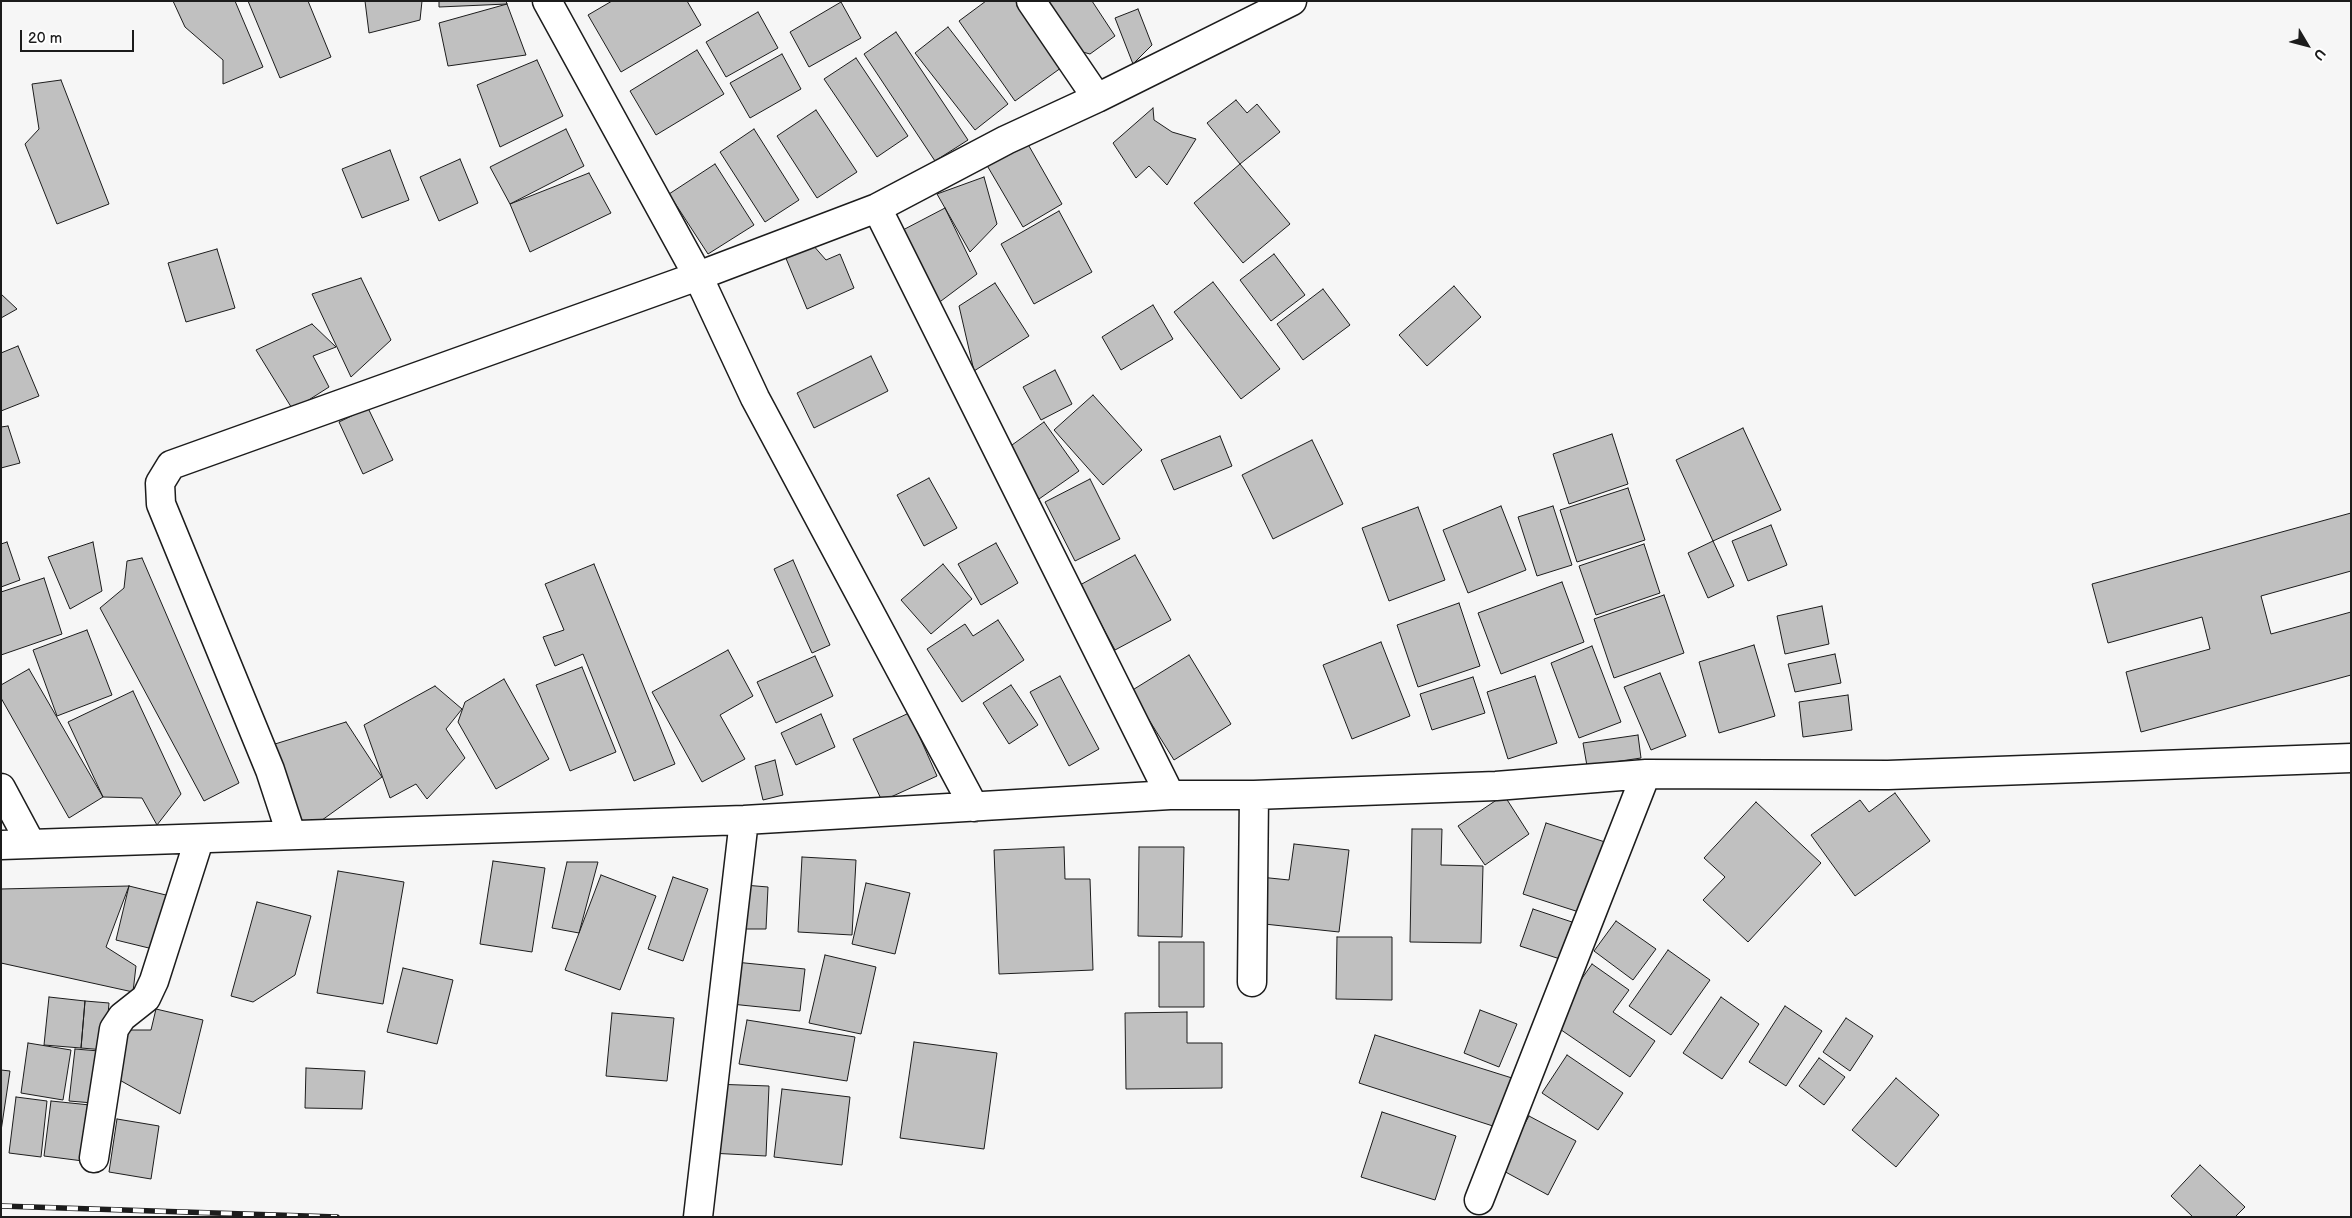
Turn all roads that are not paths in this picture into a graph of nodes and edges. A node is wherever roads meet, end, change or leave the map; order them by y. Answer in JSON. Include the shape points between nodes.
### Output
{"nodes":[{"id":1,"x":547,"y":1,"type":"edge"},
{"id":2,"x":1031,"y":1,"type":"edge"},
{"id":3,"x":1292,"y":1,"type":"edge"},
{"id":4,"x":1097,"y":98,"type":"junction"},
{"id":5,"x":877,"y":208,"type":"junction"},
{"id":6,"x":698,"y":276,"type":"junction"},
{"id":7,"x":2351,"y":758,"type":"edge"},
{"id":8,"x":1646,"y":774,"type":"junction"},
{"id":9,"x":1,"y":788,"type":"edge"},
{"id":10,"x":1254,"y":795,"type":"junction"},
{"id":11,"x":1170,"y":796,"type":"junction"},
{"id":12,"x":974,"y":807,"type":"junction"},
{"id":13,"x":744,"y":820,"type":"junction"},
{"id":14,"x":291,"y":834,"type":"junction"},
{"id":15,"x":200,"y":840,"type":"junction"},
{"id":16,"x":31,"y":844,"type":"junction"},
{"id":17,"x":1,"y":846,"type":"edge"},
{"id":18,"x":1252,"y":982,"type":"dead end"},
{"id":19,"x":94,"y":1158,"type":"dead end"},
{"id":20,"x":1479,"y":1200,"type":"dead end"},
{"id":21,"x":698,"y":1217,"type":"edge"}],
"edges":[{"from":1,"to":6,"type":"street"},
{"from":2,"to":4,"type":"street"},
{"from":3,"to":4,"type":"street"},
{"from":4,"to":5,"type":"street","via":[[1006,140]]},
{"from":5,"to":6,"type":"street"},
{"from":5,"to":11,"type":"street"},
{"from":6,"to":12,"type":"street","via":[[755,398]]},
{"from":6,"to":14,"type":"street","via":[[171,465],[160,483],[161,504],[270,770]]},
{"from":7,"to":8,"type":"street","via":[[1888,775]]},
{"from":8,"to":10,"type":"street","via":[[1496,786]]},
{"from":8,"to":20,"type":"street"},
{"from":9,"to":16,"type":"street"},
{"from":10,"to":11,"type":"street"},
{"from":10,"to":18,"type":"street"},
{"from":11,"to":12,"type":"street"},
{"from":12,"to":13,"type":"street"},
{"from":13,"to":14,"type":"street"},
{"from":13,"to":21,"type":"street"},
{"from":14,"to":15,"type":"street"},
{"from":15,"to":16,"type":"street"},
{"from":15,"to":19,"type":"street","via":[[154,981],[146,998],[122,1017],[114,1029]]},
{"from":16,"to":17,"type":"street"}]}
